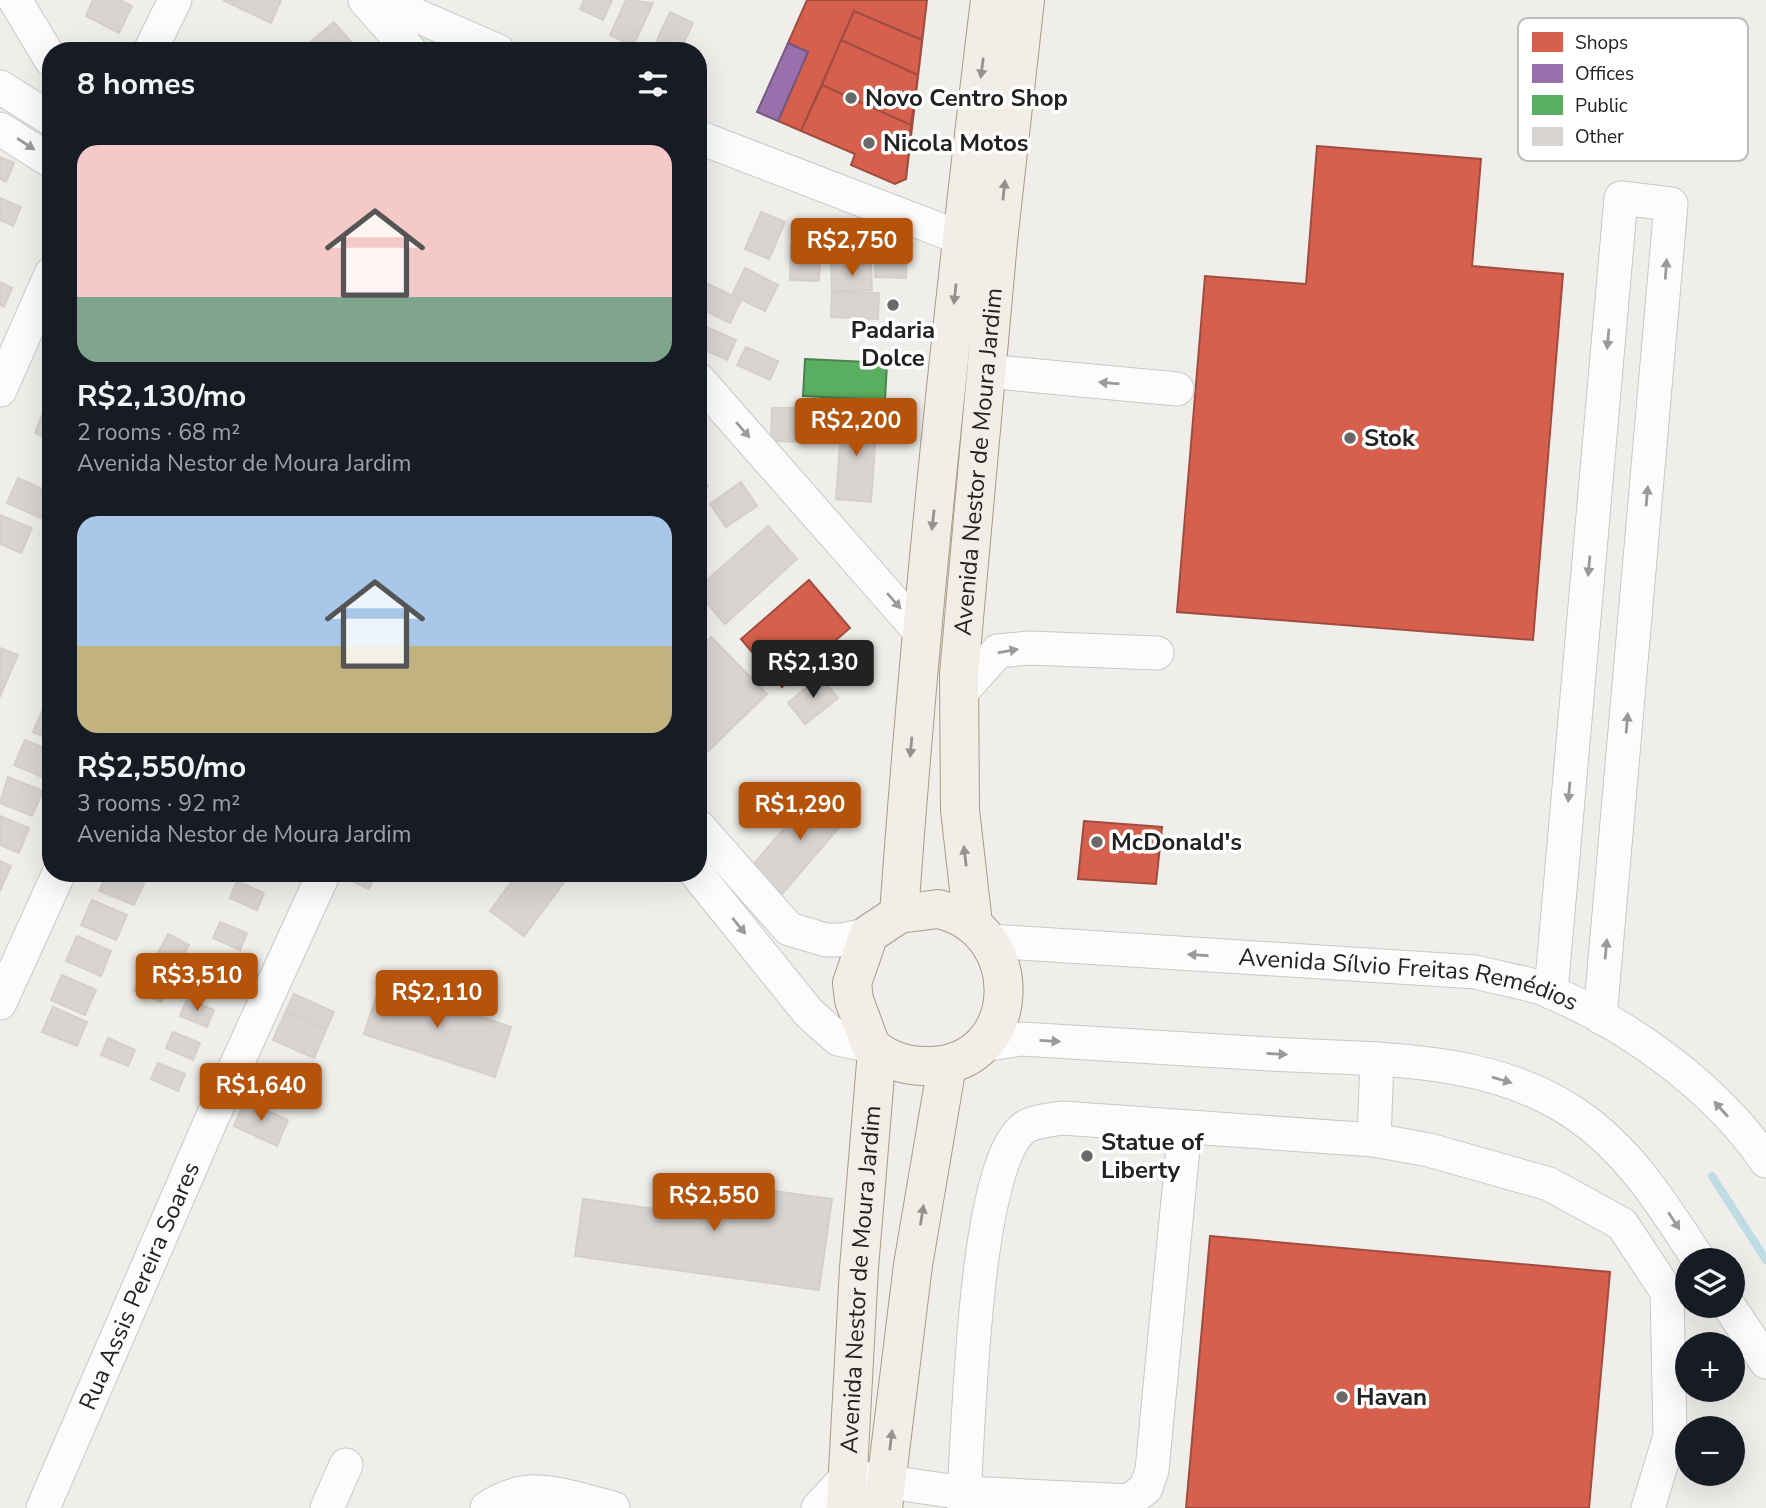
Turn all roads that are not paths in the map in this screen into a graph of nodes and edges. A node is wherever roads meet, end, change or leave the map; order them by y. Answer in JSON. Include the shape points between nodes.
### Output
{"nodes":[{"id":1,"x":175,"y":0,"type":"edge"},
{"id":2,"x":365,"y":0,"type":"edge"},
{"id":3,"x":381,"y":0,"type":"edge"},
{"id":4,"x":990,"y":0,"type":"edge"},
{"id":5,"x":1025,"y":0,"type":"edge"},
{"id":6,"x":11,"y":10,"type":"edge"},
{"id":7,"x":154,"y":42,"type":"edge"},
{"id":8,"x":402,"y":42,"type":"edge"},
{"id":9,"x":477,"y":42,"type":"edge"},
{"id":10,"x":42,"y":49,"type":"edge"},
{"id":11,"x":0,"y":87,"type":"edge"},
{"id":12,"x":42,"y":113,"type":"edge"},
{"id":13,"x":0,"y":129,"type":"edge"},
{"id":14,"x":707,"y":140,"type":"edge"},
{"id":15,"x":42,"y":155,"type":"edge"},
{"id":16,"x":961,"y":238,"type":"junction"},
{"id":17,"x":998,"y":241,"type":"junction"},
{"id":18,"x":42,"y":294,"type":"edge"},
{"id":19,"x":986,"y":371,"type":"junction"},
{"id":20,"x":707,"y":389,"type":"edge"},
{"id":21,"x":1177,"y":389,"type":"dead end"},
{"id":22,"x":0,"y":390,"type":"edge"},
{"id":23,"x":922,"y":634,"type":"junction"},
{"id":24,"x":1157,"y":653,"type":"dead end"},
{"id":25,"x":959,"y":695,"type":"junction"},
{"id":26,"x":707,"y":836,"type":"edge"},
{"id":27,"x":55,"y":882,"type":"edge"},
{"id":28,"x":320,"y":882,"type":"edge"},
{"id":29,"x":703,"y":882,"type":"edge"},
{"id":30,"x":884,"y":924,"type":"junction"},
{"id":31,"x":982,"y":933,"type":"junction"},
{"id":32,"x":1551,"y":992,"type":"junction"},
{"id":33,"x":0,"y":1003,"type":"edge"},
{"id":34,"x":1600,"y":1017,"type":"junction"},
{"id":35,"x":982,"y":1045,"type":"junction"},
{"id":36,"x":874,"y":1049,"type":"junction"},
{"id":37,"x":1377,"y":1060,"type":"junction"},
{"id":38,"x":947,"y":1065,"type":"junction"},
{"id":39,"x":1185,"y":1128,"type":"junction"},
{"id":40,"x":1374,"y":1140,"type":"junction"},
{"id":41,"x":1766,"y":1161,"type":"edge"},
{"id":42,"x":1691,"y":1248,"type":"edge"},
{"id":43,"x":1737,"y":1318,"type":"edge"},
{"id":44,"x":1766,"y":1363,"type":"edge"},
{"id":45,"x":346,"y":1465,"type":"dead end"},
{"id":46,"x":847,"y":1492,"type":"edge"},
{"id":47,"x":885,"y":1495,"type":"edge"},
{"id":48,"x":964,"y":1500,"type":"edge"},
{"id":49,"x":43,"y":1508,"type":"edge"},
{"id":50,"x":327,"y":1508,"type":"edge"},
{"id":51,"x":487,"y":1508,"type":"edge"},
{"id":52,"x":613,"y":1508,"type":"edge"},
{"id":53,"x":818,"y":1508,"type":"edge"},
{"id":54,"x":1648,"y":1508,"type":"edge"}],
"edges":[{"from":1,"to":7,"type":"street"},
{"from":2,"to":8,"type":"street"},
{"from":3,"to":9,"type":"street"},
{"from":4,"to":16,"type":"main road","name":"Avenida Nestor de Moura Jardim","one_way":true},
{"from":17,"to":5,"type":"main road","name":"Avenida Nestor de Moura Jardim","one_way":true},
{"from":6,"to":10,"type":"street"},
{"from":11,"to":12,"type":"street"},
{"from":13,"to":15,"type":"street","one_way":true},
{"from":14,"to":16,"type":"street"},
{"from":16,"to":17,"type":"street"},
{"from":16,"to":23,"type":"main road","name":"Avenida Nestor de Moura Jardim","one_way":true},
{"from":17,"to":19,"type":"main road","name":"Avenida Nestor de Moura Jardim"},
{"from":18,"to":22,"type":"street"},
{"from":21,"to":19,"type":"street","one_way":true},
{"from":19,"to":25,"type":"main road","name":"Avenida Nestor de Moura Jardim"},
{"from":20,"to":23,"type":"street","one_way":true},
{"from":23,"to":30,"type":"main road","name":"Avenida Nestor de Moura Jardim","one_way":true},
{"from":25,"to":24,"type":"street","one_way":true,"via":[[998,651]]},
{"from":31,"to":25,"type":"main road","name":"Avenida Nestor de Moura Jardim","one_way":true,"via":[[960,810]]},
{"from":26,"to":30,"type":"street","via":[[789,929],[842,940]]},
{"from":27,"to":33,"type":"street"},
{"from":28,"to":49,"type":"street","name":"Rua Assis Pereira Soares"},
{"from":29,"to":36,"type":"street","one_way":true,"via":[[809,1013],[838,1039]]},
{"from":30,"to":31,"type":"main road","via":[[938,909],[954,913]]},
{"from":30,"to":36,"type":"main road","name":"Avenida Nestor de Moura Jardim","via":[[852,983]]},
{"from":32,"to":31,"type":"street","name":"Avenida Sílvio Freitas Remédios","one_way":true,"via":[[1476,972]]},
{"from":31,"to":35,"type":"main road","name":"Avenida Nestor de Moura Jardim","via":[[1004,976],[1002,1013]]},
{"from":32,"to":34,"type":"street","name":"Avenida Sílvio Freitas Remédios"},
{"from":34,"to":32,"type":"street","one_way":true,"via":[[1671,204],[1621,198]]},
{"from":41,"to":34,"type":"street","name":"Avenida Sílvio Freitas Remédios","one_way":true,"via":[[1708,1094],[1655,1051]]},
{"from":35,"to":37,"type":"street","one_way":true,"via":[[1021,1039]]},
{"from":35,"to":38,"type":"main road","name":"Avenida Nestor de Moura Jardim"},
{"from":36,"to":38,"type":"main road","name":"Avenida Nestor de Moura Jardim","via":[[910,1067]]},
{"from":36,"to":46,"type":"main road","name":"Avenida Nestor de Moura Jardim"},
{"from":37,"to":40,"type":"street"},
{"from":37,"to":42,"type":"street","one_way":true,"via":[[1456,1067],[1529,1087],[1578,1115],[1649,1183]]},
{"from":47,"to":38,"type":"main road","name":"Avenida Nestor de Moura Jardim","one_way":true,"via":[[913,1265]]},
{"from":39,"to":40,"type":"street"},
{"from":39,"to":48,"type":"street","via":[[1062,1118],[1026,1126],[1009,1145],[988,1214]]},
{"from":39,"to":48,"type":"street","via":[[1163,1383],[1146,1488],[1129,1501]]},
{"from":40,"to":54,"type":"street","via":[[1429,1150],[1549,1184],[1622,1224],[1667,1292],[1670,1436]]},
{"from":43,"to":44,"type":"street"},
{"from":45,"to":50,"type":"street"},
{"from":46,"to":47,"type":"street"},
{"from":46,"to":53,"type":"street"},
{"from":47,"to":48,"type":"street"},
{"from":51,"to":52,"type":"street","via":[[506,1495],[538,1491]]}]}
